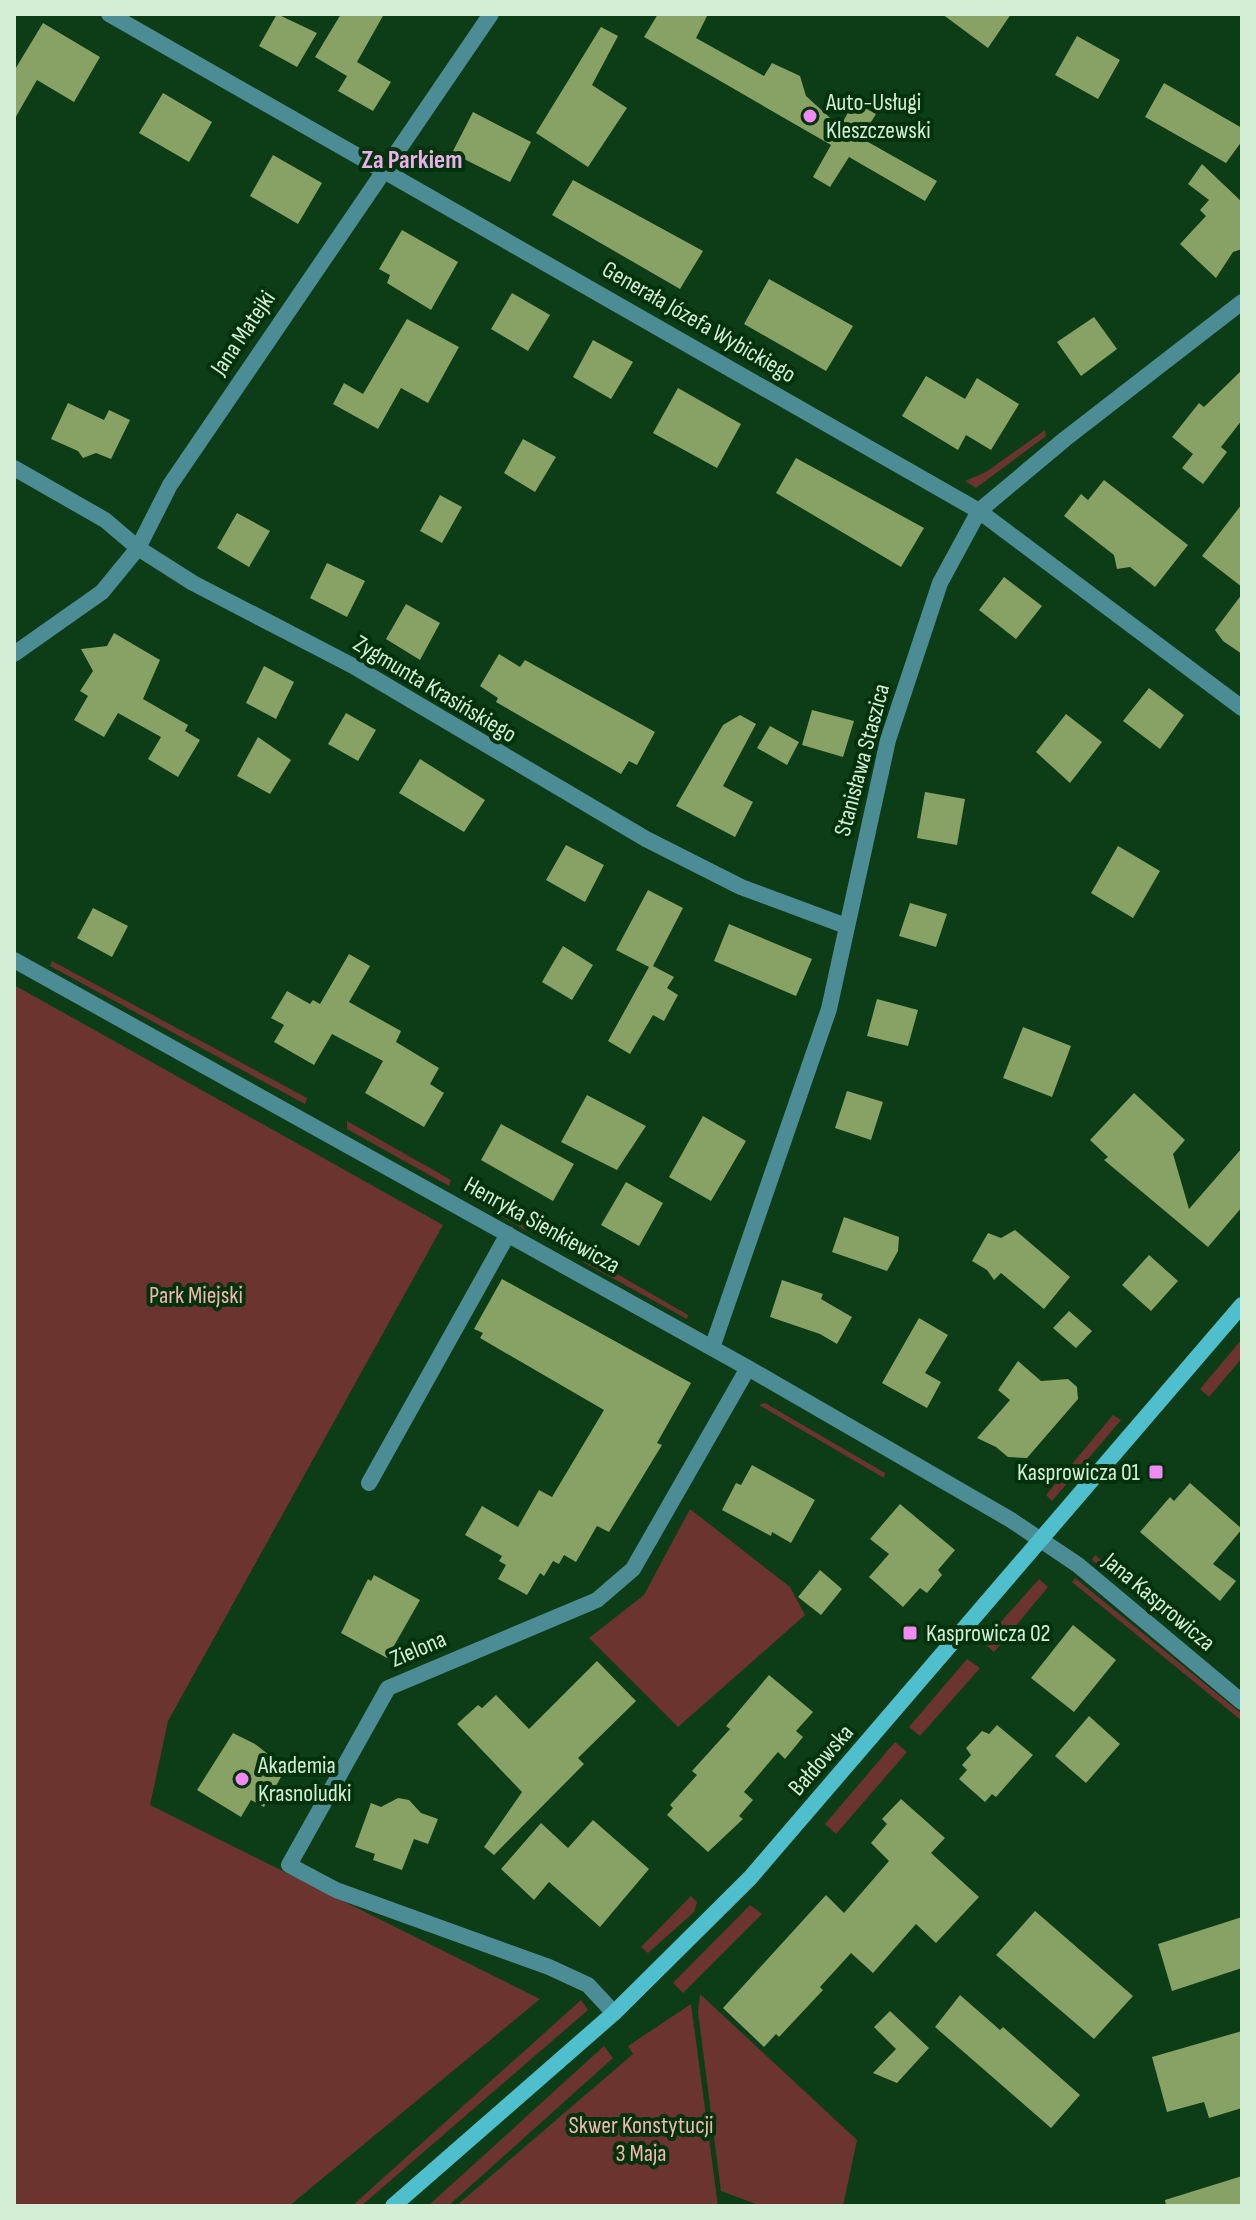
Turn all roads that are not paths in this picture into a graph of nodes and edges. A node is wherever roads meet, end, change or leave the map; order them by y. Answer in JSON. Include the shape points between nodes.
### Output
{"nodes":[{"id":1,"x":109,"y":14,"type":"edge"},
{"id":2,"x":491,"y":14,"type":"edge"},
{"id":3,"x":383,"y":168,"type":"junction"},
{"id":4,"x":1242,"y":302,"type":"edge"},
{"id":5,"x":14,"y":468,"type":"edge"},
{"id":6,"x":979,"y":511,"type":"junction"},
{"id":7,"x":138,"y":548,"type":"junction"},
{"id":8,"x":14,"y":654,"type":"edge"},
{"id":9,"x":1242,"y":708,"type":"edge"},
{"id":10,"x":846,"y":926,"type":"junction"},
{"id":11,"x":14,"y":960,"type":"edge"},
{"id":12,"x":508,"y":1234,"type":"junction"},
{"id":13,"x":1242,"y":1305,"type":"edge"},
{"id":14,"x":712,"y":1348,"type":"junction"},
{"id":15,"x":748,"y":1368,"type":"junction"},
{"id":16,"x":369,"y":1483,"type":"dead end"},
{"id":17,"x":1043,"y":1540,"type":"junction"},
{"id":18,"x":1242,"y":1702,"type":"edge"},
{"id":19,"x":614,"y":2013,"type":"junction"},
{"id":20,"x":393,"y":2206,"type":"edge"}],
"edges":[{"from":1,"to":3,"type":"street","name":"Generała Józefa Wybickiego"},
{"from":2,"to":3,"type":"street","name":"Jana Matejki"},
{"from":3,"to":6,"type":"street","name":"Generała Józefa Wybickiego"},
{"from":3,"to":7,"type":"street","name":"Jana Matejki","via":[[170,485]]},
{"from":4,"to":6,"type":"street","name":"Stanisława Staszica"},
{"from":5,"to":7,"type":"street","name":"Zygmunta Krasińskiego","via":[[105,520]]},
{"from":6,"to":9,"type":"street","name":"Generała Józefa Wybickiego"},
{"from":6,"to":10,"type":"street","name":"Stanisława Staszica","via":[[940,583],[892,726]]},
{"from":7,"to":8,"type":"street","name":"Jana Matejki","via":[[102,592]]},
{"from":7,"to":10,"type":"street","name":"Zygmunta Krasińskiego","via":[[193,583],[355,667],[646,839],[741,887]]},
{"from":10,"to":14,"type":"street","name":"Stanisława Staszica","via":[[818,1045]]},
{"from":11,"to":12,"type":"street","name":"Henryka Sienkiewicza"},
{"from":12,"to":14,"type":"street","name":"Henryka Sienkiewicza"},
{"from":12,"to":16,"type":"street"},
{"from":13,"to":17,"type":"street","name":"Bałdowska"},
{"from":14,"to":15,"type":"street","name":"Henryka Sienkiewicza"},
{"from":15,"to":17,"type":"street","name":"Henryka Sienkiewicza"},
{"from":15,"to":19,"type":"street","name":"Zielona","via":[[633,1569],[584,1607],[388,1688],[289,1865],[336,1890],[549,1967],[588,1985]]},
{"from":17,"to":18,"type":"street","name":"Jana Kasprowicza"},
{"from":17,"to":19,"type":"street","name":"Bałdowska","via":[[750,1878]]},
{"from":19,"to":20,"type":"street","name":"Bałdowska"}]}
